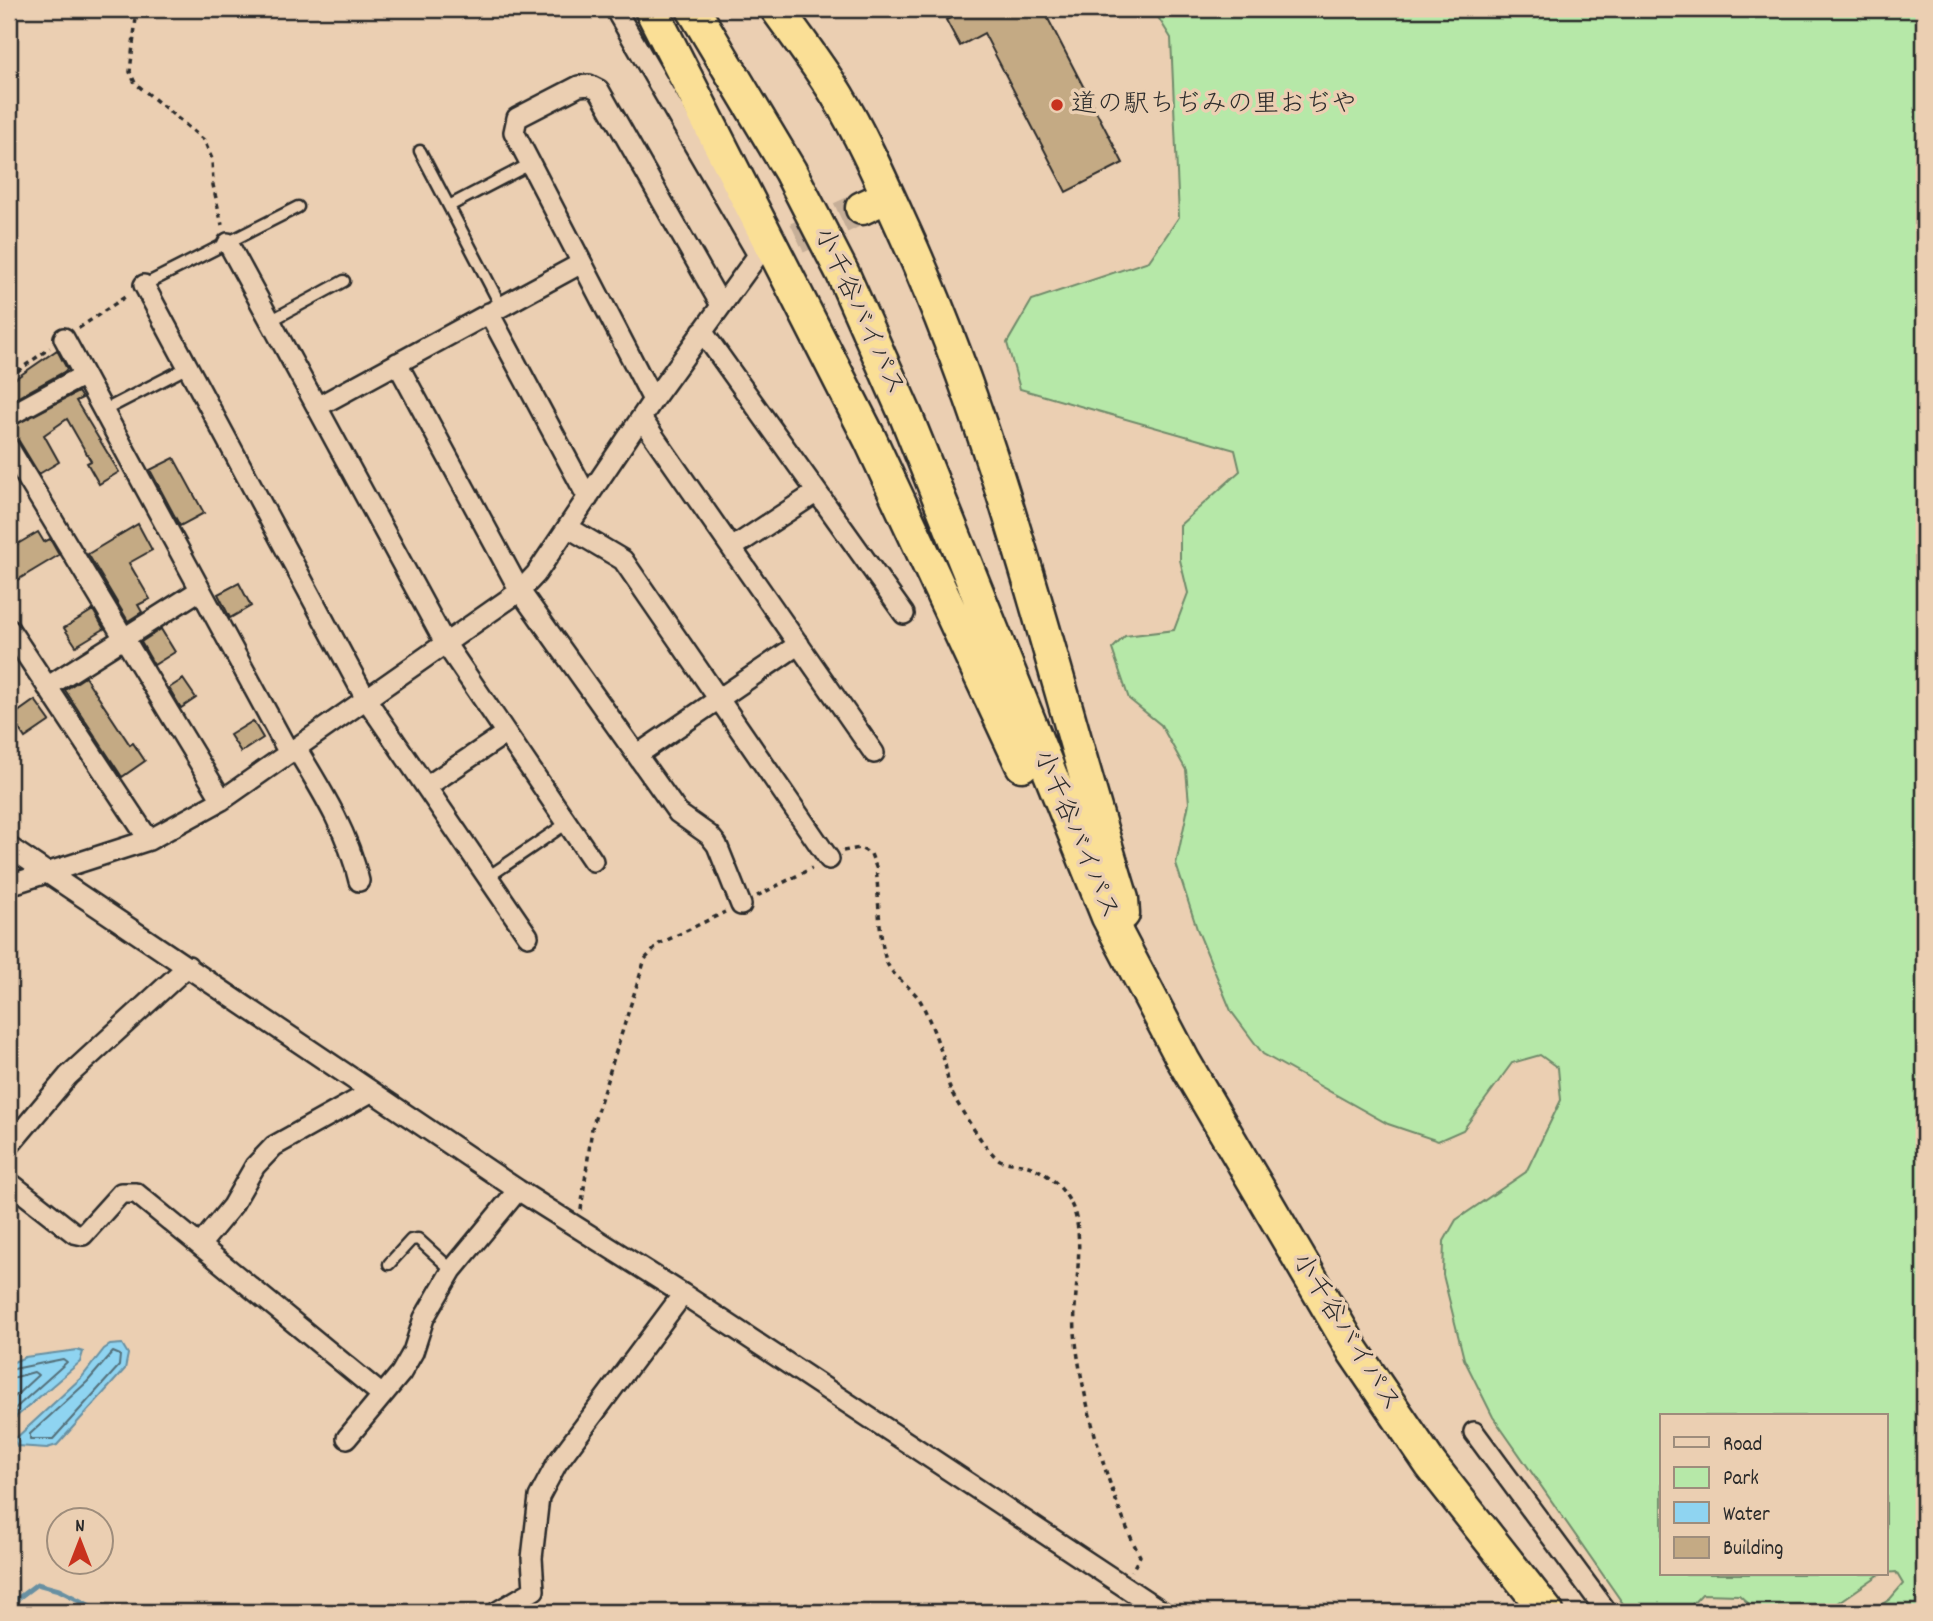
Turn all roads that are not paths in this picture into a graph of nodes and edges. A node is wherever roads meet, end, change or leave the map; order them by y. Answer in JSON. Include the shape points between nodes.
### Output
{"nodes":[{"id":1,"x":615,"y":9,"type":"edge"},
{"id":2,"x":651,"y":9,"type":"edge"},
{"id":3,"x":693,"y":9,"type":"edge"},
{"id":4,"x":776,"y":9,"type":"edge"},
{"id":5,"x":420,"y":151,"type":"dead end"},
{"id":6,"x":530,"y":164,"type":"junction"},
{"id":7,"x":449,"y":206,"type":"junction"},
{"id":8,"x":298,"y":207,"type":"dead end"},
{"id":9,"x":228,"y":243,"type":"junction"},
{"id":10,"x":775,"y":247,"type":"junction"},
{"id":11,"x":580,"y":264,"type":"junction"},
{"id":12,"x":344,"y":281,"type":"dead end"},
{"id":13,"x":144,"y":285,"type":"joint"},
{"id":14,"x":721,"y":305,"type":"junction"},
{"id":15,"x":495,"y":310,"type":"junction"},
{"id":16,"x":270,"y":321,"type":"junction"},
{"id":17,"x":702,"y":331,"type":"junction"},
{"id":18,"x":64,"y":338,"type":"dead end"},
{"id":19,"x":397,"y":363,"type":"junction"},
{"id":20,"x":188,"y":368,"type":"junction"},
{"id":21,"x":84,"y":375,"type":"junction"},
{"id":22,"x":653,"y":400,"type":"junction"},
{"id":23,"x":317,"y":407,"type":"junction"},
{"id":24,"x":103,"y":411,"type":"junction"},
{"id":25,"x":9,"y":416,"type":"edge"},
{"id":26,"x":641,"y":418,"type":"junction"},
{"id":27,"x":9,"y":448,"type":"edge"},
{"id":28,"x":817,"y":492,"type":"junction"},
{"id":29,"x":589,"y":498,"type":"junction"},
{"id":30,"x":569,"y":528,"type":"junction"},
{"id":31,"x":732,"y":548,"type":"junction"},
{"id":32,"x":200,"y":590,"type":"junction"},
{"id":33,"x":520,"y":591,"type":"junction"},
{"id":34,"x":904,"y":614,"type":"dead end"},
{"id":35,"x":9,"y":629,"type":"edge"},
{"id":36,"x":125,"y":639,"type":"junction"},
{"id":37,"x":445,"y":643,"type":"junction"},
{"id":38,"x":799,"y":644,"type":"junction"},
{"id":39,"x":47,"y":687,"type":"junction"},
{"id":40,"x":366,"y":699,"type":"junction"},
{"id":41,"x":719,"y":699,"type":"junction"},
{"id":42,"x":506,"y":733,"type":"junction"},
{"id":43,"x":293,"y":750,"type":"junction"},
{"id":44,"x":874,"y":753,"type":"dead end"},
{"id":45,"x":636,"y":755,"type":"junction"},
{"id":46,"x":426,"y":787,"type":"junction"},
{"id":47,"x":222,"y":800,"type":"junction"},
{"id":48,"x":567,"y":823,"type":"junction"},
{"id":49,"x":149,"y":840,"type":"junction"},
{"id":50,"x":9,"y":847,"type":"edge"},
{"id":51,"x":829,"y":859,"type":"road end"},
{"id":52,"x":593,"y":862,"type":"dead end"},
{"id":53,"x":48,"y":873,"type":"junction"},
{"id":54,"x":488,"y":877,"type":"junction"},
{"id":55,"x":359,"y":881,"type":"dead end"},
{"id":56,"x":9,"y":885,"type":"edge"},
{"id":57,"x":741,"y":905,"type":"road end"},
{"id":58,"x":1108,"y":917,"type":"junction"},
{"id":59,"x":528,"y":936,"type":"dead end"},
{"id":60,"x":1127,"y":954,"type":"junction"},
{"id":61,"x":188,"y":966,"type":"junction"},
{"id":62,"x":371,"y":1092,"type":"junction"},
{"id":63,"x":9,"y":1146,"type":"edge"},
{"id":64,"x":9,"y":1182,"type":"edge"},
{"id":65,"x":518,"y":1190,"type":"junction"},
{"id":66,"x":200,"y":1245,"type":"junction"},
{"id":67,"x":389,"y":1264,"type":"dead end"},
{"id":68,"x":452,"y":1270,"type":"junction"},
{"id":69,"x":683,"y":1294,"type":"junction"},
{"id":70,"x":382,"y":1395,"type":"junction"},
{"id":71,"x":1474,"y":1432,"type":"dead end"},
{"id":72,"x":347,"y":1438,"type":"dead end"},
{"id":73,"x":497,"y":1612,"type":"edge"},
{"id":74,"x":1163,"y":1612,"type":"edge"},
{"id":75,"x":1547,"y":1612,"type":"edge"},
{"id":76,"x":1607,"y":1612,"type":"edge"}],
"edges":[{"from":1,"to":10,"type":"street"},
{"from":2,"to":10,"type":"highway"},
{"from":3,"to":58,"type":"highway","name":"小千谷バイパス","via":[[783,160],[843,275],[906,416]]},
{"from":4,"to":60,"type":"highway","via":[[838,96],[875,202],[941,314],[1021,544],[1122,900]]},
{"from":5,"to":7,"type":"lane"},
{"from":6,"to":7,"type":"lane"},
{"from":6,"to":11,"type":"street"},
{"from":6,"to":14,"type":"street","via":[[514,132],[517,118],[579,86],[599,90]]},
{"from":7,"to":15,"type":"lane"},
{"from":8,"to":9,"type":"lane"},
{"from":9,"to":13,"type":"lane"},
{"from":9,"to":16,"type":"street"},
{"from":10,"to":14,"type":"street"},
{"from":10,"to":58,"type":"highway","via":[[936,576],[1034,796]]},
{"from":11,"to":15,"type":"street"},
{"from":11,"to":22,"type":"street"},
{"from":12,"to":16,"type":"lane"},
{"from":13,"to":20,"type":"street"},
{"from":14,"to":17,"type":"street"},
{"from":15,"to":19,"type":"street"},
{"from":15,"to":29,"type":"street"},
{"from":16,"to":23,"type":"street"},
{"from":17,"to":22,"type":"street"},
{"from":17,"to":28,"type":"street"},
{"from":18,"to":21,"type":"street"},
{"from":19,"to":23,"type":"street"},
{"from":19,"to":33,"type":"street"},
{"from":20,"to":24,"type":"lane"},
{"from":20,"to":40,"type":"street"},
{"from":21,"to":24,"type":"street"},
{"from":21,"to":25,"type":"street"},
{"from":22,"to":26,"type":"street"},
{"from":23,"to":37,"type":"street"},
{"from":24,"to":32,"type":"street"},
{"from":26,"to":29,"type":"street"},
{"from":26,"to":31,"type":"street"},
{"from":27,"to":36,"type":"street"},
{"from":28,"to":31,"type":"street"},
{"from":28,"to":34,"type":"street"},
{"from":29,"to":30,"type":"street"},
{"from":30,"to":33,"type":"street"},
{"from":30,"to":41,"type":"street","via":[[623,560]]},
{"from":31,"to":38,"type":"street"},
{"from":32,"to":36,"type":"street"},
{"from":32,"to":43,"type":"street"},
{"from":33,"to":37,"type":"street"},
{"from":33,"to":45,"type":"street"},
{"from":35,"to":39,"type":"street"},
{"from":36,"to":39,"type":"street"},
{"from":36,"to":47,"type":"street"},
{"from":37,"to":40,"type":"street"},
{"from":37,"to":42,"type":"street"},
{"from":38,"to":41,"type":"street"},
{"from":38,"to":44,"type":"street"},
{"from":39,"to":49,"type":"street"},
{"from":40,"to":43,"type":"street"},
{"from":40,"to":46,"type":"street"},
{"from":41,"to":45,"type":"street"},
{"from":41,"to":51,"type":"street"},
{"from":42,"to":46,"type":"street"},
{"from":42,"to":48,"type":"street"},
{"from":43,"to":47,"type":"street"},
{"from":43,"to":55,"type":"street","via":[[335,814]]},
{"from":45,"to":57,"type":"street","via":[[678,813],[717,845]]},
{"from":46,"to":54,"type":"street"},
{"from":47,"to":49,"type":"street"},
{"from":48,"to":52,"type":"street"},
{"from":48,"to":54,"type":"lane"},
{"from":49,"to":53,"type":"street"},
{"from":50,"to":53,"type":"street"},
{"from":53,"to":56,"type":"street"},
{"from":53,"to":61,"type":"street"},
{"from":54,"to":59,"type":"street"},
{"from":58,"to":60,"type":"highway","name":"小千谷バイパス"},
{"from":60,"to":75,"type":"highway","name":"小千谷バイパス","via":[[1183,1060],[1354,1353],[1431,1465]]},
{"from":61,"to":62,"type":"street"},
{"from":61,"to":63,"type":"street","via":[[68,1076]]},
{"from":62,"to":65,"type":"street"},
{"from":62,"to":66,"type":"street","via":[[274,1146]]},
{"from":64,"to":66,"type":"street","via":[[83,1235],[121,1193],[136,1193]]},
{"from":65,"to":68,"type":"street"},
{"from":65,"to":69,"type":"street"},
{"from":66,"to":70,"type":"street"},
{"from":67,"to":68,"type":"lane","via":[[411,1240],[418,1239]]},
{"from":68,"to":70,"type":"street","via":[[424,1318],[413,1352]]},
{"from":69,"to":73,"type":"street","via":[[557,1463],[538,1497],[534,1590]]},
{"from":69,"to":74,"type":"street"},
{"from":70,"to":72,"type":"street"},
{"from":71,"to":76,"type":"street"}]}
